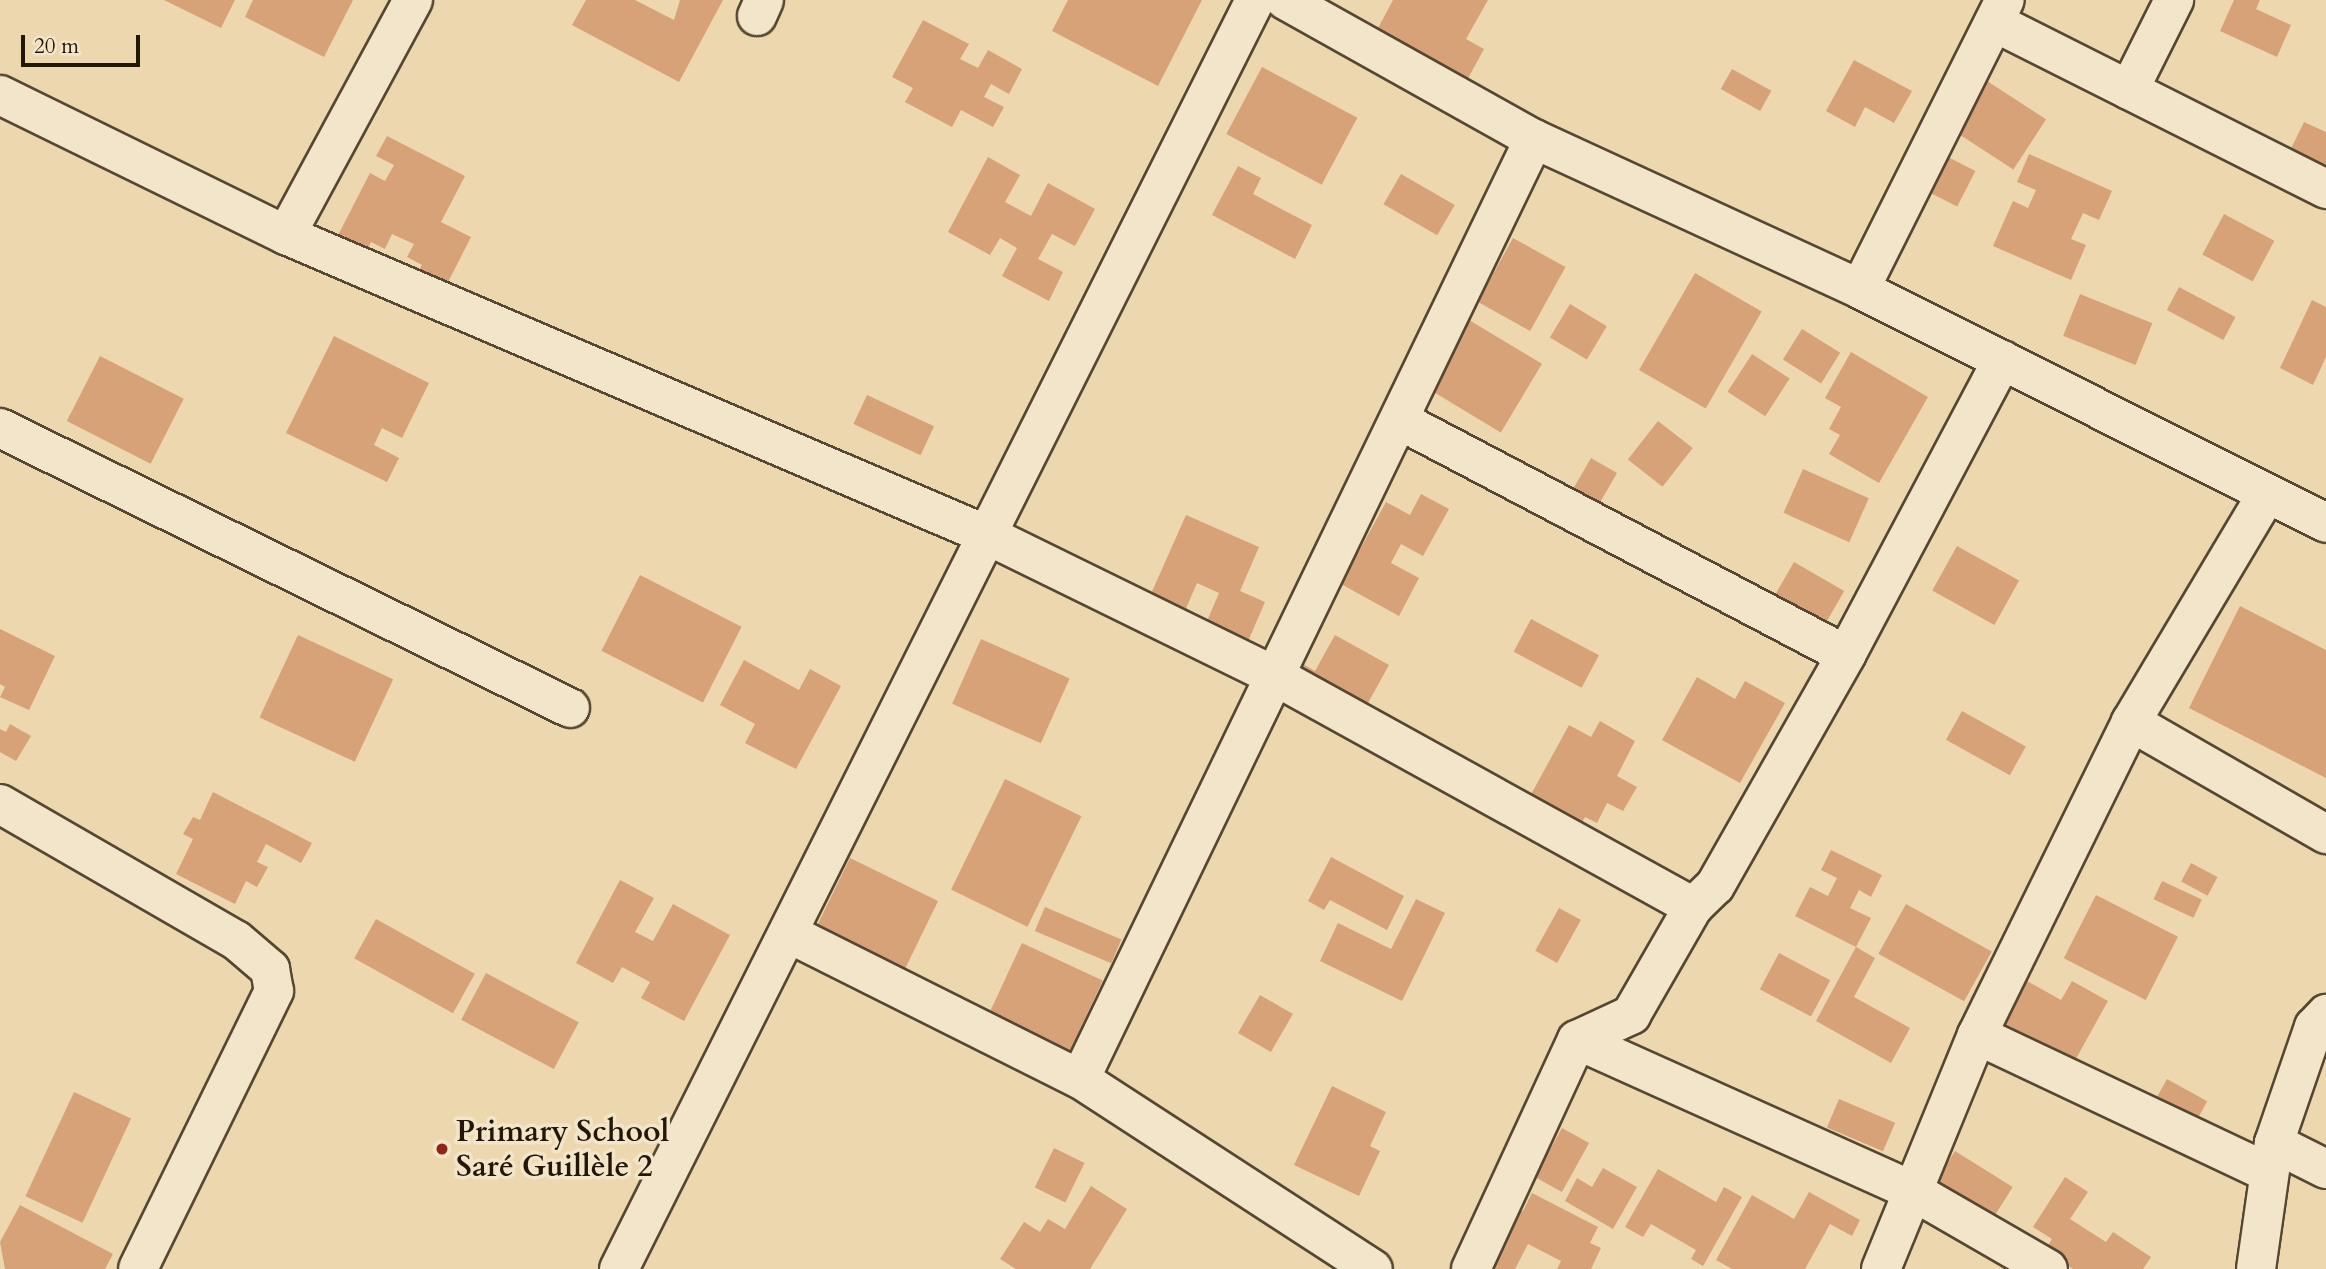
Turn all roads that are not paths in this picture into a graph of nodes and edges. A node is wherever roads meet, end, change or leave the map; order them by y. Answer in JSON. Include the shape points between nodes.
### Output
{"nodes":[{"id":1,"x":413,"y":0,"type":"edge"},
{"id":2,"x":1255,"y":0,"type":"edge"},
{"id":3,"x":1285,"y":0,"type":"edge"},
{"id":4,"x":2174,"y":0,"type":"edge"},
{"id":5,"x":1999,"y":11,"type":"edge"},
{"id":6,"x":2129,"y":90,"type":"junction"},
{"id":7,"x":0,"y":95,"type":"edge"},
{"id":8,"x":1534,"y":139,"type":"junction"},
{"id":9,"x":2326,"y":189,"type":"edge"},
{"id":10,"x":286,"y":235,"type":"junction"},
{"id":11,"x":1860,"y":289,"type":"junction"},
{"id":12,"x":2002,"y":360,"type":"junction"},
{"id":13,"x":1399,"y":420,"type":"junction"},
{"id":14,"x":0,"y":428,"type":"edge"},
{"id":15,"x":2267,"y":494,"type":"junction"},
{"id":16,"x":2326,"y":523,"type":"edge"},
{"id":17,"x":986,"y":535,"type":"junction"},
{"id":18,"x":1846,"y":655,"type":"junction"},
{"id":19,"x":1275,"y":676,"type":"junction"},
{"id":20,"x":570,"y":708,"type":"dead end"},
{"id":21,"x":2131,"y":722,"type":"junction"},
{"id":22,"x":0,"y":804,"type":"edge"},
{"id":23,"x":2326,"y":834,"type":"edge"},
{"id":24,"x":1693,"y":907,"type":"junction"},
{"id":25,"x":788,"y":933,"type":"junction"},
{"id":26,"x":2326,"y":1014,"type":"edge"},
{"id":27,"x":1977,"y":1035,"type":"junction"},
{"id":28,"x":1577,"y":1040,"type":"junction"},
{"id":29,"x":1080,"y":1079,"type":"junction"},
{"id":30,"x":2270,"y":1157,"type":"junction"},
{"id":31,"x":2326,"y":1170,"type":"edge"},
{"id":32,"x":1911,"y":1191,"type":"junction"},
{"id":33,"x":138,"y":1269,"type":"edge"},
{"id":34,"x":619,"y":1269,"type":"edge"},
{"id":35,"x":1373,"y":1269,"type":"edge"},
{"id":36,"x":1471,"y":1269,"type":"edge"},
{"id":37,"x":1881,"y":1269,"type":"edge"},
{"id":38,"x":2048,"y":1269,"type":"edge"},
{"id":39,"x":2256,"y":1269,"type":"edge"}],
"edges":[{"from":1,"to":10,"type":"street"},
{"from":2,"to":17,"type":"street"},
{"from":3,"to":8,"type":"street"},
{"from":4,"to":6,"type":"street"},
{"from":5,"to":6,"type":"street"},
{"from":5,"to":11,"type":"street"},
{"from":6,"to":9,"type":"street"},
{"from":7,"to":10,"type":"street"},
{"from":8,"to":11,"type":"street"},
{"from":8,"to":13,"type":"street"},
{"from":10,"to":17,"type":"street"},
{"from":11,"to":12,"type":"street"},
{"from":12,"to":15,"type":"street"},
{"from":12,"to":18,"type":"street"},
{"from":13,"to":18,"type":"street"},
{"from":13,"to":19,"type":"street"},
{"from":14,"to":20,"type":"street"},
{"from":15,"to":16,"type":"street"},
{"from":15,"to":21,"type":"street"},
{"from":17,"to":19,"type":"street"},
{"from":17,"to":25,"type":"street"},
{"from":18,"to":24,"type":"street","via":[[1715,886]]},
{"from":19,"to":24,"type":"street"},
{"from":19,"to":29,"type":"street"},
{"from":21,"to":23,"type":"street"},
{"from":21,"to":27,"type":"street"},
{"from":22,"to":33,"type":"street","via":[[236,940],[270,969],[274,991]]},
{"from":24,"to":28,"type":"street","via":[[1631,1015]]},
{"from":25,"to":29,"type":"street"},
{"from":25,"to":34,"type":"street"},
{"from":26,"to":30,"type":"street","via":[[2315,1027]]},
{"from":27,"to":30,"type":"street"},
{"from":27,"to":32,"type":"street"},
{"from":28,"to":32,"type":"street"},
{"from":28,"to":36,"type":"street"},
{"from":29,"to":35,"type":"street"},
{"from":30,"to":31,"type":"street"},
{"from":30,"to":39,"type":"street"},
{"from":32,"to":37,"type":"street"},
{"from":32,"to":38,"type":"street"}]}
